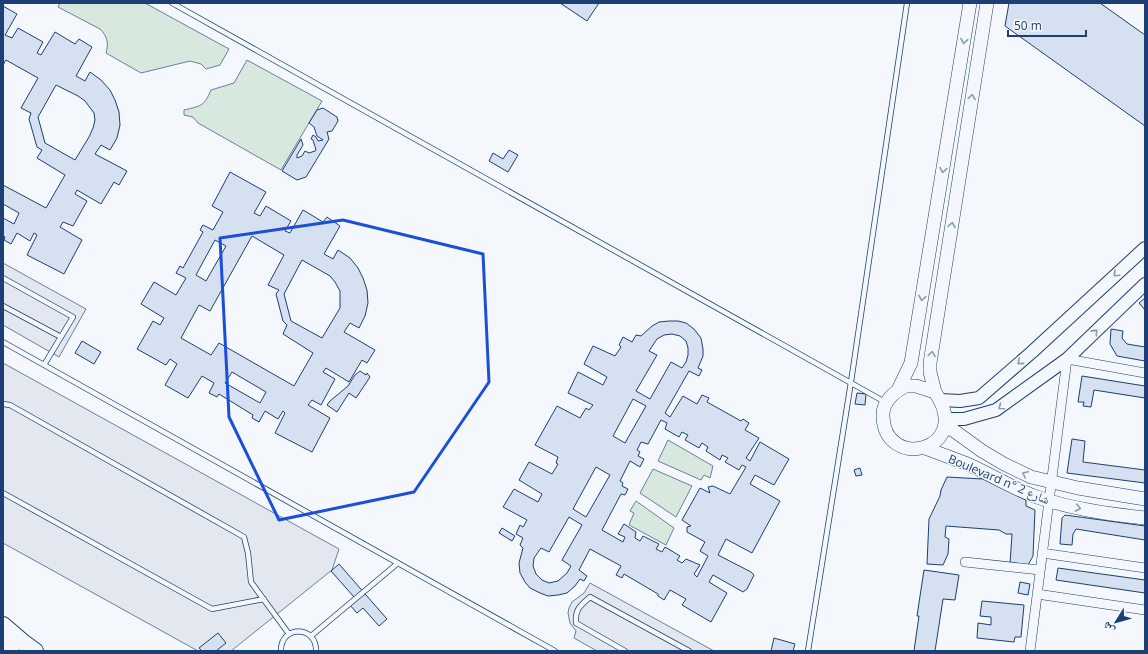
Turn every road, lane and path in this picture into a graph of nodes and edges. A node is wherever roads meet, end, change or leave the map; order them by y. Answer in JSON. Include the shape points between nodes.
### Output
{"nodes":[{"id":1,"x":172,"y":3,"type":"edge"},
{"id":2,"x":907,"y":3,"type":"edge"},
{"id":3,"x":970,"y":3,"type":"edge"},
{"id":4,"x":987,"y":3,"type":"edge"},
{"id":5,"x":1145,"y":248,"type":"edge"},
{"id":6,"x":3,"y":278,"type":"edge"},
{"id":7,"x":1145,"y":284,"type":"edge"},
{"id":8,"x":3,"y":306,"type":"edge"},
{"id":9,"x":61,"y":337,"type":"junction"},
{"id":10,"x":3,"y":342,"type":"edge"},
{"id":11,"x":1067,"y":359,"type":"junction"},
{"id":12,"x":44,"y":365,"type":"junction"},
{"id":13,"x":1145,"y":373,"type":"edge"},
{"id":14,"x":851,"y":382,"type":"junction"},
{"id":15,"x":898,"y":390,"type":"junction"},
{"id":16,"x":938,"y":396,"type":"junction"},
{"id":17,"x":886,"y":402,"type":"junction"},
{"id":18,"x":3,"y":404,"type":"edge"},
{"id":19,"x":945,"y":423,"type":"junction"},
{"id":20,"x":925,"y":448,"type":"junction"},
{"id":21,"x":1050,"y":483,"type":"junction"},
{"id":22,"x":3,"y":493,"type":"edge"},
{"id":23,"x":1145,"y":499,"type":"edge"},
{"id":24,"x":1048,"y":501,"type":"junction"},
{"id":25,"x":1145,"y":518,"type":"edge"},
{"id":26,"x":1042,"y":553,"type":"junction"},
{"id":27,"x":965,"y":562,"type":"dead end"},
{"id":28,"x":398,"y":563,"type":"junction"},
{"id":29,"x":1145,"y":568,"type":"edge"},
{"id":30,"x":1040,"y":570,"type":"junction"},
{"id":31,"x":1037,"y":594,"type":"junction"},
{"id":32,"x":264,"y":599,"type":"junction"},
{"id":33,"x":1145,"y":610,"type":"edge"},
{"id":34,"x":3,"y":625,"type":"edge"},
{"id":35,"x":289,"y":634,"type":"junction"},
{"id":36,"x":311,"y":636,"type":"junction"},
{"id":37,"x":3,"y":638,"type":"edge"},
{"id":38,"x":11,"y":651,"type":"edge"},
{"id":39,"x":35,"y":651,"type":"edge"},
{"id":40,"x":281,"y":651,"type":"edge"},
{"id":41,"x":316,"y":651,"type":"edge"},
{"id":42,"x":555,"y":651,"type":"edge"},
{"id":43,"x":625,"y":651,"type":"edge"},
{"id":44,"x":689,"y":651,"type":"edge"},
{"id":45,"x":808,"y":651,"type":"edge"},
{"id":46,"x":1030,"y":651,"type":"edge"}],
"edges":[{"from":1,"to":14,"type":"lane"},
{"from":2,"to":14,"type":"lane"},
{"from":3,"to":15,"type":"main road","one_way":true,"via":[[911,363]]},
{"from":16,"to":4,"type":"main road","one_way":true,"via":[[930,372],[930,363]]},
{"from":5,"to":16,"type":"street","one_way":true,"via":[[979,398],[960,401]]},
{"from":6,"to":9,"type":"lane","via":[[73,317]]},
{"from":11,"to":7,"type":"street","one_way":true},
{"from":8,"to":9,"type":"lane"},
{"from":9,"to":12,"type":"lane"},
{"from":10,"to":12,"type":"lane"},
{"from":11,"to":13,"type":"street"},
{"from":11,"to":19,"type":"street","one_way":true,"via":[[996,410]]},
{"from":11,"to":21,"type":"street"},
{"from":12,"to":28,"type":"lane"},
{"from":14,"to":17,"type":"lane"},
{"from":14,"to":45,"type":"lane"},
{"from":15,"to":16,"type":"main road","via":[[906,386],[916,386]]},
{"from":15,"to":17,"type":"main road"},
{"from":16,"to":19,"type":"main road","via":[[945,410]]},
{"from":17,"to":20,"type":"main road","via":[[882,413],[883,424],[890,438],[903,448]]},
{"from":18,"to":32,"type":"lane","via":[[10,405],[244,537],[251,582]]},
{"from":19,"to":20,"type":"main road","via":[[940,436]]},
{"from":21,"to":19,"type":"main road","name":"Boulevard n° شارع 2","one_way":true,"via":[[1004,464]]},
{"from":20,"to":24,"type":"main road","name":"Boulevard n° شارع 2","via":[[965,463],[1013,488]]},
{"from":21,"to":23,"type":"main road","name":"Boulevard n° شارع 2"},
{"from":21,"to":24,"type":"street"},
{"from":22,"to":32,"type":"lane","via":[[212,609]]},
{"from":24,"to":25,"type":"main road","name":"Boulevard n° شارع 2","one_way":true,"via":[[1101,513]]},
{"from":24,"to":26,"type":"street"},
{"from":26,"to":29,"type":"street"},
{"from":26,"to":30,"type":"street"},
{"from":27,"to":30,"type":"street"},
{"from":28,"to":36,"type":"lane"},
{"from":28,"to":42,"type":"lane"},
{"from":30,"to":31,"type":"street"},
{"from":31,"to":33,"type":"street"},
{"from":31,"to":46,"type":"street"},
{"from":32,"to":35,"type":"lane"},
{"from":34,"to":39,"type":"highway"},
{"from":35,"to":36,"type":"lane","via":[[300,631]]},
{"from":35,"to":40,"type":"lane","via":[[282,643]]},
{"from":36,"to":41,"type":"lane","via":[[316,644]]},
{"from":37,"to":38,"type":"highway"},
{"from":43,"to":44,"type":"lane","via":[[576,623],[575,614],[580,605],[590,597]]}]}
